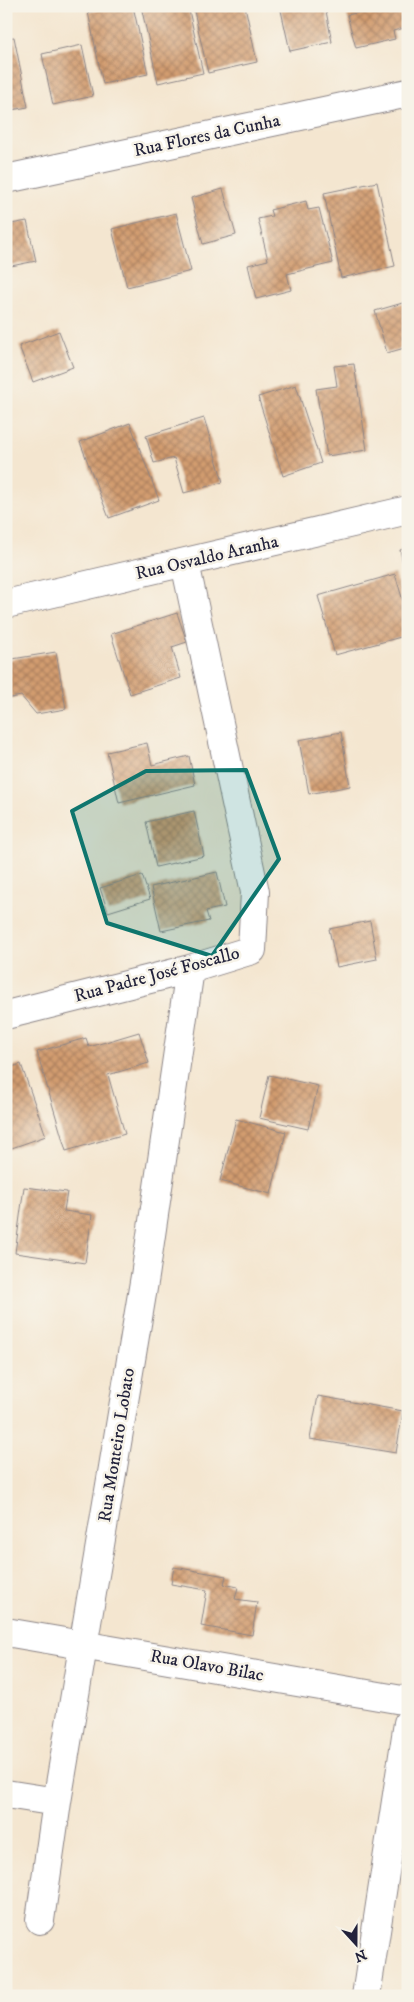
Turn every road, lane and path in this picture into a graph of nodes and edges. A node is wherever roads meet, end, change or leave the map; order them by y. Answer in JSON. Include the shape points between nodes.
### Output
{"nodes":[{"id":1,"x":408,"y":93,"type":"edge"},
{"id":2,"x":6,"y":179,"type":"edge"},
{"id":3,"x":408,"y":510,"type":"edge"},
{"id":4,"x":185,"y":563,"type":"junction"},
{"id":5,"x":6,"y":604,"type":"edge"},
{"id":6,"x":190,"y":969,"type":"junction"},
{"id":7,"x":6,"y":1015,"type":"edge"},
{"id":8,"x":6,"y":1632,"type":"edge"},
{"id":9,"x":83,"y":1645,"type":"junction"},
{"id":10,"x":408,"y":1701,"type":"edge"},
{"id":11,"x":408,"y":1723,"type":"edge"},
{"id":12,"x":6,"y":1794,"type":"edge"},
{"id":13,"x":56,"y":1802,"type":"junction"},
{"id":14,"x":40,"y":1920,"type":"dead end"},
{"id":15,"x":366,"y":1996,"type":"edge"}],
"edges":[{"from":1,"to":2,"type":"street","name":"Rua Flores da Cunha"},
{"from":3,"to":4,"type":"street","name":"Rua Osvaldo Aranha"},
{"from":4,"to":5,"type":"street","name":"Rua Osvaldo Aranha"},
{"from":4,"to":6,"type":"street","name":"Rua Padre José Foscallo","via":[[255,892],[252,950]]},
{"from":6,"to":7,"type":"street","name":"Rua Padre José Foscallo"},
{"from":6,"to":9,"type":"street","name":"Rua Monteiro Lobato","via":[[145,1276]]},
{"from":8,"to":9,"type":"street","name":"Rua Olavo Bilac"},
{"from":9,"to":10,"type":"street","name":"Rua Olavo Bilac"},
{"from":9,"to":13,"type":"street","name":"Rua Monteiro Lobato"},
{"from":11,"to":15,"type":"street"},
{"from":12,"to":13,"type":"street"},
{"from":13,"to":14,"type":"street","name":"Rua Monteiro Lobato"}]}
